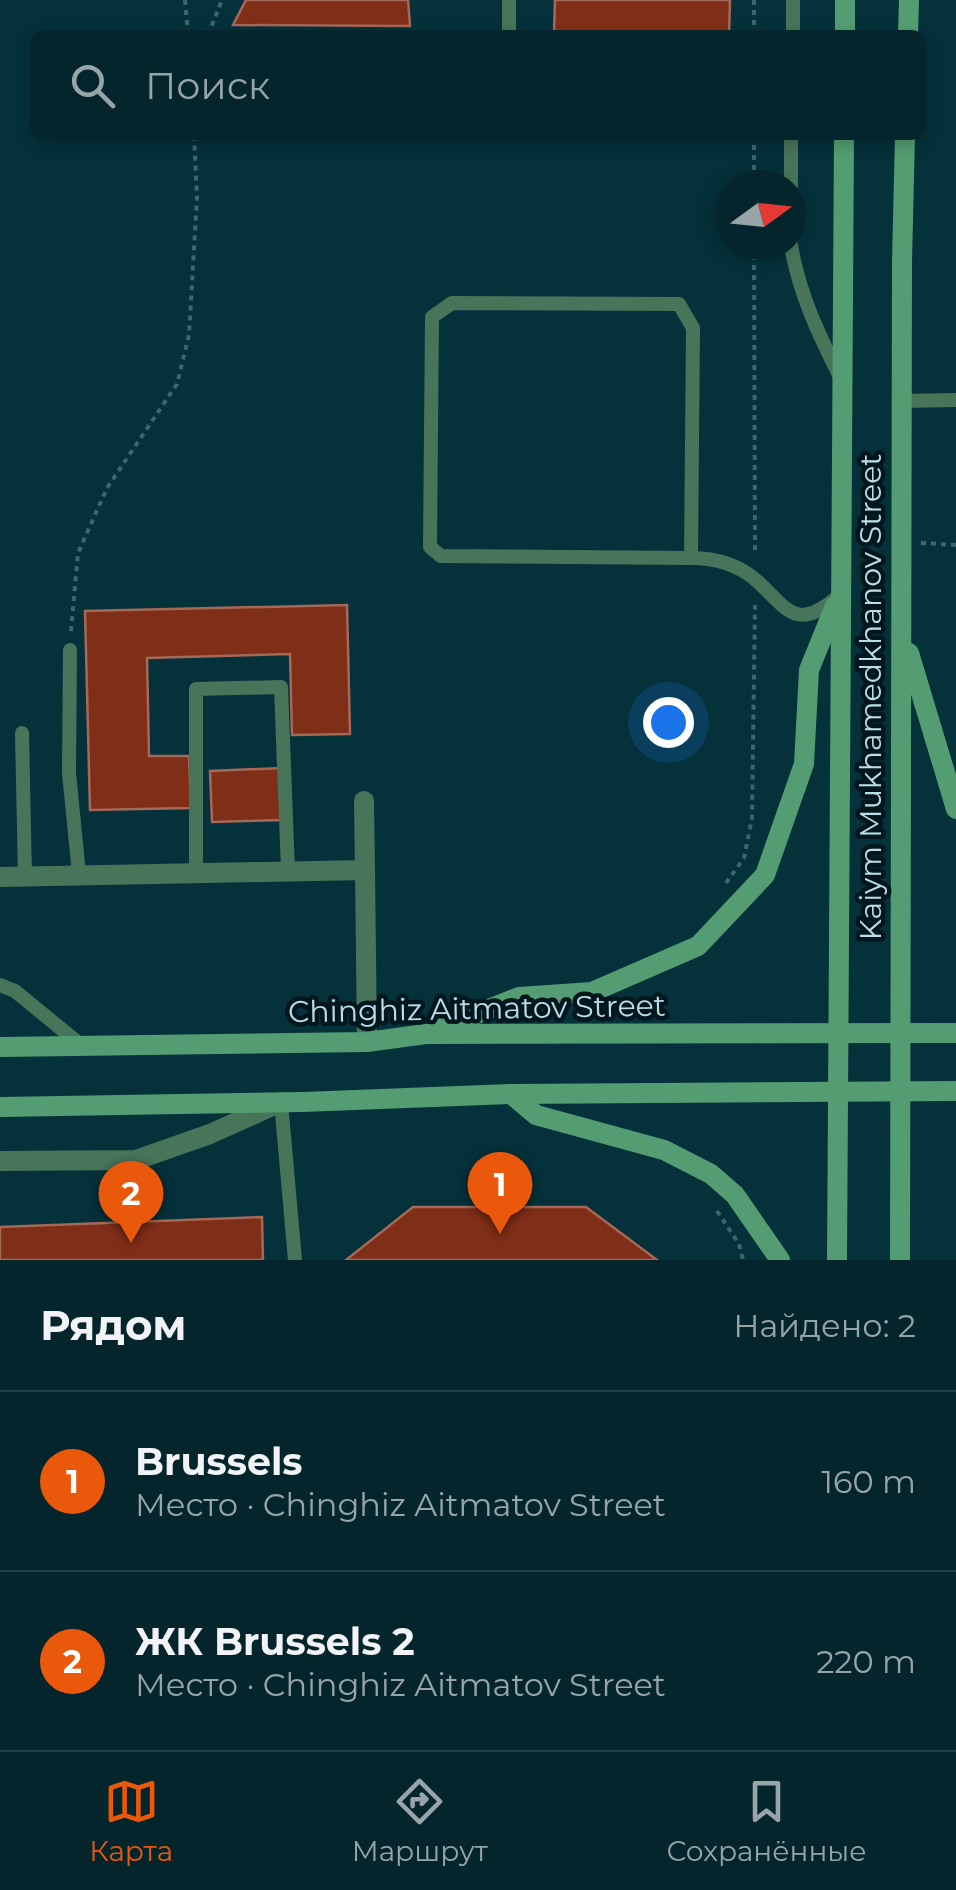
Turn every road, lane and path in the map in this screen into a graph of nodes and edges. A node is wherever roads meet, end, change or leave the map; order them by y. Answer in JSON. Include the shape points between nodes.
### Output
{"nodes":[{"id":1,"x":185,"y":0,"type":"edge"},
{"id":2,"x":222,"y":0,"type":"edge"},
{"id":3,"x":509,"y":0,"type":"edge"},
{"id":4,"x":754,"y":0,"type":"edge"},
{"id":5,"x":793,"y":0,"type":"edge"},
{"id":6,"x":845,"y":0,"type":"edge"},
{"id":7,"x":909,"y":0,"type":"edge"},
{"id":8,"x":188,"y":30,"type":"edge"},
{"id":9,"x":210,"y":30,"type":"edge"},
{"id":10,"x":509,"y":30,"type":"edge"},
{"id":11,"x":754,"y":30,"type":"edge"},
{"id":12,"x":793,"y":30,"type":"edge"},
{"id":13,"x":845,"y":30,"type":"edge"},
{"id":14,"x":908,"y":30,"type":"edge"},
{"id":15,"x":194,"y":140,"type":"edge"},
{"id":16,"x":754,"y":140,"type":"edge"},
{"id":17,"x":791,"y":140,"type":"edge"},
{"id":18,"x":844,"y":140,"type":"edge"},
{"id":19,"x":905,"y":140,"type":"edge"},
{"id":20,"x":754,"y":170,"type":"edge"},
{"id":21,"x":790,"y":170,"type":"edge"},
{"id":22,"x":794,"y":260,"type":"edge"},
{"id":23,"x":842,"y":381,"type":"junction"},
{"id":24,"x":956,"y":400,"type":"edge"},
{"id":25,"x":901,"y":401,"type":"junction"},
{"id":26,"x":901,"y":543,"type":"junction"},
{"id":27,"x":956,"y":545,"type":"edge"},
{"id":28,"x":692,"y":558,"type":"junction"},
{"id":29,"x":840,"y":595,"type":"junction"},
{"id":30,"x":901,"y":623,"type":"junction"},
{"id":31,"x":70,"y":650,"type":"joint"},
{"id":32,"x":22,"y":733,"type":"dead end"},
{"id":33,"x":364,"y":801,"type":"dead end"},
{"id":34,"x":956,"y":809,"type":"edge"},
{"id":35,"x":365,"y":870,"type":"junction"},
{"id":36,"x":288,"y":871,"type":"junction"},
{"id":37,"x":196,"y":873,"type":"junction"},
{"id":38,"x":79,"y":874,"type":"junction"},
{"id":39,"x":25,"y":877,"type":"junction"},
{"id":40,"x":0,"y":878,"type":"edge"},
{"id":41,"x":0,"y":985,"type":"edge"},
{"id":42,"x":956,"y":1032,"type":"edge"},
{"id":43,"x":900,"y":1033,"type":"junction"},
{"id":44,"x":426,"y":1034,"type":"junction"},
{"id":45,"x":839,"y":1034,"type":"junction"},
{"id":46,"x":367,"y":1042,"type":"junction"},
{"id":47,"x":83,"y":1046,"type":"junction"},
{"id":48,"x":0,"y":1047,"type":"edge"},
{"id":49,"x":956,"y":1091,"type":"edge"},
{"id":50,"x":900,"y":1092,"type":"junction"},
{"id":51,"x":839,"y":1093,"type":"junction"},
{"id":52,"x":511,"y":1094,"type":"junction"},
{"id":53,"x":281,"y":1102,"type":"junction"},
{"id":54,"x":9,"y":1107,"type":"edge"},
{"id":55,"x":0,"y":1122,"type":"edge"},
{"id":56,"x":0,"y":1161,"type":"edge"},
{"id":57,"x":717,"y":1211,"type":"dead end"},
{"id":58,"x":295,"y":1260,"type":"edge"},
{"id":59,"x":743,"y":1260,"type":"edge"},
{"id":60,"x":780,"y":1260,"type":"edge"},
{"id":61,"x":836,"y":1260,"type":"edge"},
{"id":62,"x":900,"y":1260,"type":"edge"}],
"edges":[{"from":1,"to":8,"type":"path"},
{"from":2,"to":9,"type":"path"},
{"from":3,"to":10,"type":"lane"},
{"from":4,"to":11,"type":"path"},
{"from":5,"to":12,"type":"lane"},
{"from":6,"to":13,"type":"main road"},
{"from":7,"to":14,"type":"main road"},
{"from":15,"to":31,"type":"path","via":[[189,335],[176,384],[107,488],[78,553]]},
{"from":16,"to":20,"type":"path"},
{"from":17,"to":21,"type":"lane"},
{"from":18,"to":23,"type":"main road","name":"Kaiym Mukhamedkhanov Street"},
{"from":19,"to":25,"type":"main road","name":"Kaiym Mukhamedkhanov Street"},
{"from":22,"to":23,"type":"lane","via":[[813,322]]},
{"from":23,"to":29,"type":"main road","name":"Kaiym Mukhamedkhanov Street"},
{"from":24,"to":25,"type":"lane"},
{"from":25,"to":26,"type":"main road","name":"Kaiym Mukhamedkhanov Street"},
{"from":26,"to":27,"type":"path"},
{"from":26,"to":30,"type":"main road","name":"Kaiym Mukhamedkhanov Street"},
{"from":28,"to":28,"type":"lane","via":[[440,556],[430,547],[432,318],[452,303],[679,304],[693,328]]},
{"from":28,"to":29,"type":"lane","via":[[719,558],[754,578],[785,610],[820,611]]},
{"from":29,"to":44,"type":"main road","via":[[809,670],[804,764],[765,874],[698,946],[592,992],[518,998]]},
{"from":29,"to":45,"type":"main road","name":"Kaiym Mukhamedkhanov Street"},
{"from":30,"to":34,"type":"main road"},
{"from":30,"to":43,"type":"main road","name":"Kaiym Mukhamedkhanov Street"},
{"from":31,"to":38,"type":"lane","via":[[69,774]]},
{"from":32,"to":39,"type":"lane"},
{"from":33,"to":35,"type":"street"},
{"from":35,"to":36,"type":"street"},
{"from":35,"to":46,"type":"street"},
{"from":36,"to":37,"type":"street"},
{"from":36,"to":37,"type":"lane","via":[[282,687],[230,688],[196,689]]},
{"from":37,"to":38,"type":"street"},
{"from":38,"to":39,"type":"street"},
{"from":39,"to":40,"type":"street"},
{"from":41,"to":47,"type":"lane"},
{"from":42,"to":43,"type":"main road","name":"Chinghiz Aitmatov Street"},
{"from":43,"to":45,"type":"main road","name":"Chinghiz Aitmatov Street"},
{"from":43,"to":50,"type":"main road","name":"Kaiym Mukhamedkhanov Street"},
{"from":44,"to":45,"type":"main road","name":"Chinghiz Aitmatov Street"},
{"from":44,"to":46,"type":"main road","name":"Chinghiz Aitmatov Street"},
{"from":45,"to":51,"type":"main road","name":"Kaiym Mukhamedkhanov Street"},
{"from":46,"to":47,"type":"main road","name":"Chinghiz Aitmatov Street"},
{"from":47,"to":48,"type":"main road","name":"Chinghiz Aitmatov Street"},
{"from":49,"to":50,"type":"main road"},
{"from":50,"to":51,"type":"main road"},
{"from":50,"to":62,"type":"main road","name":"Kaiym Mukhamedkhanov Street"},
{"from":51,"to":52,"type":"main road"},
{"from":51,"to":61,"type":"main road","name":"Kaiym Mukhamedkhanov Street"},
{"from":52,"to":53,"type":"main road"},
{"from":52,"to":60,"type":"main road","via":[[536,1115],[664,1150],[711,1174],[736,1195]]},
{"from":53,"to":54,"type":"main road"},
{"from":53,"to":56,"type":"street","via":[[136,1160]]},
{"from":53,"to":58,"type":"lane"},
{"from":54,"to":55,"type":"lane"},
{"from":57,"to":59,"type":"path"}]}
